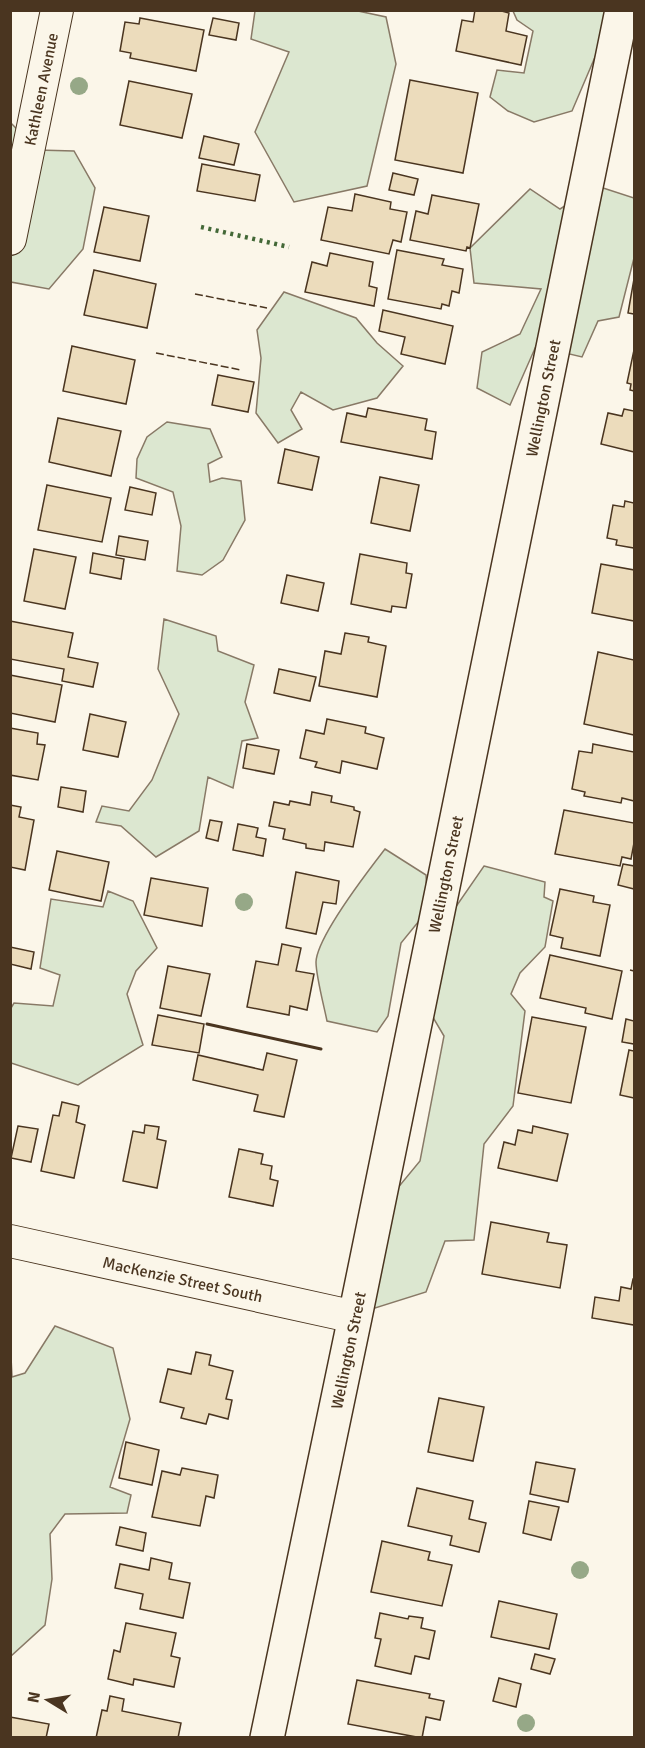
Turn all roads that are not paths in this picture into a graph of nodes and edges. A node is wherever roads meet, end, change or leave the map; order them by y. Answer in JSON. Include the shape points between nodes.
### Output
{"nodes":[{"id":1,"x":57,"y":10,"type":"edge"},
{"id":2,"x":622,"y":10,"type":"edge"},
{"id":3,"x":10,"y":239,"type":"edge"},
{"id":4,"x":10,"y":1241,"type":"edge"},
{"id":5,"x":355,"y":1317,"type":"junction"},
{"id":6,"x":267,"y":1737,"type":"edge"}],
"edges":[{"from":1,"to":3,"type":"street","name":"Kathleen Avenue"},
{"from":2,"to":5,"type":"main road","name":"Wellington Street"},
{"from":4,"to":5,"type":"street","name":"MacKenzie Street South"},
{"from":5,"to":6,"type":"main road","name":"Wellington Street"}]}
